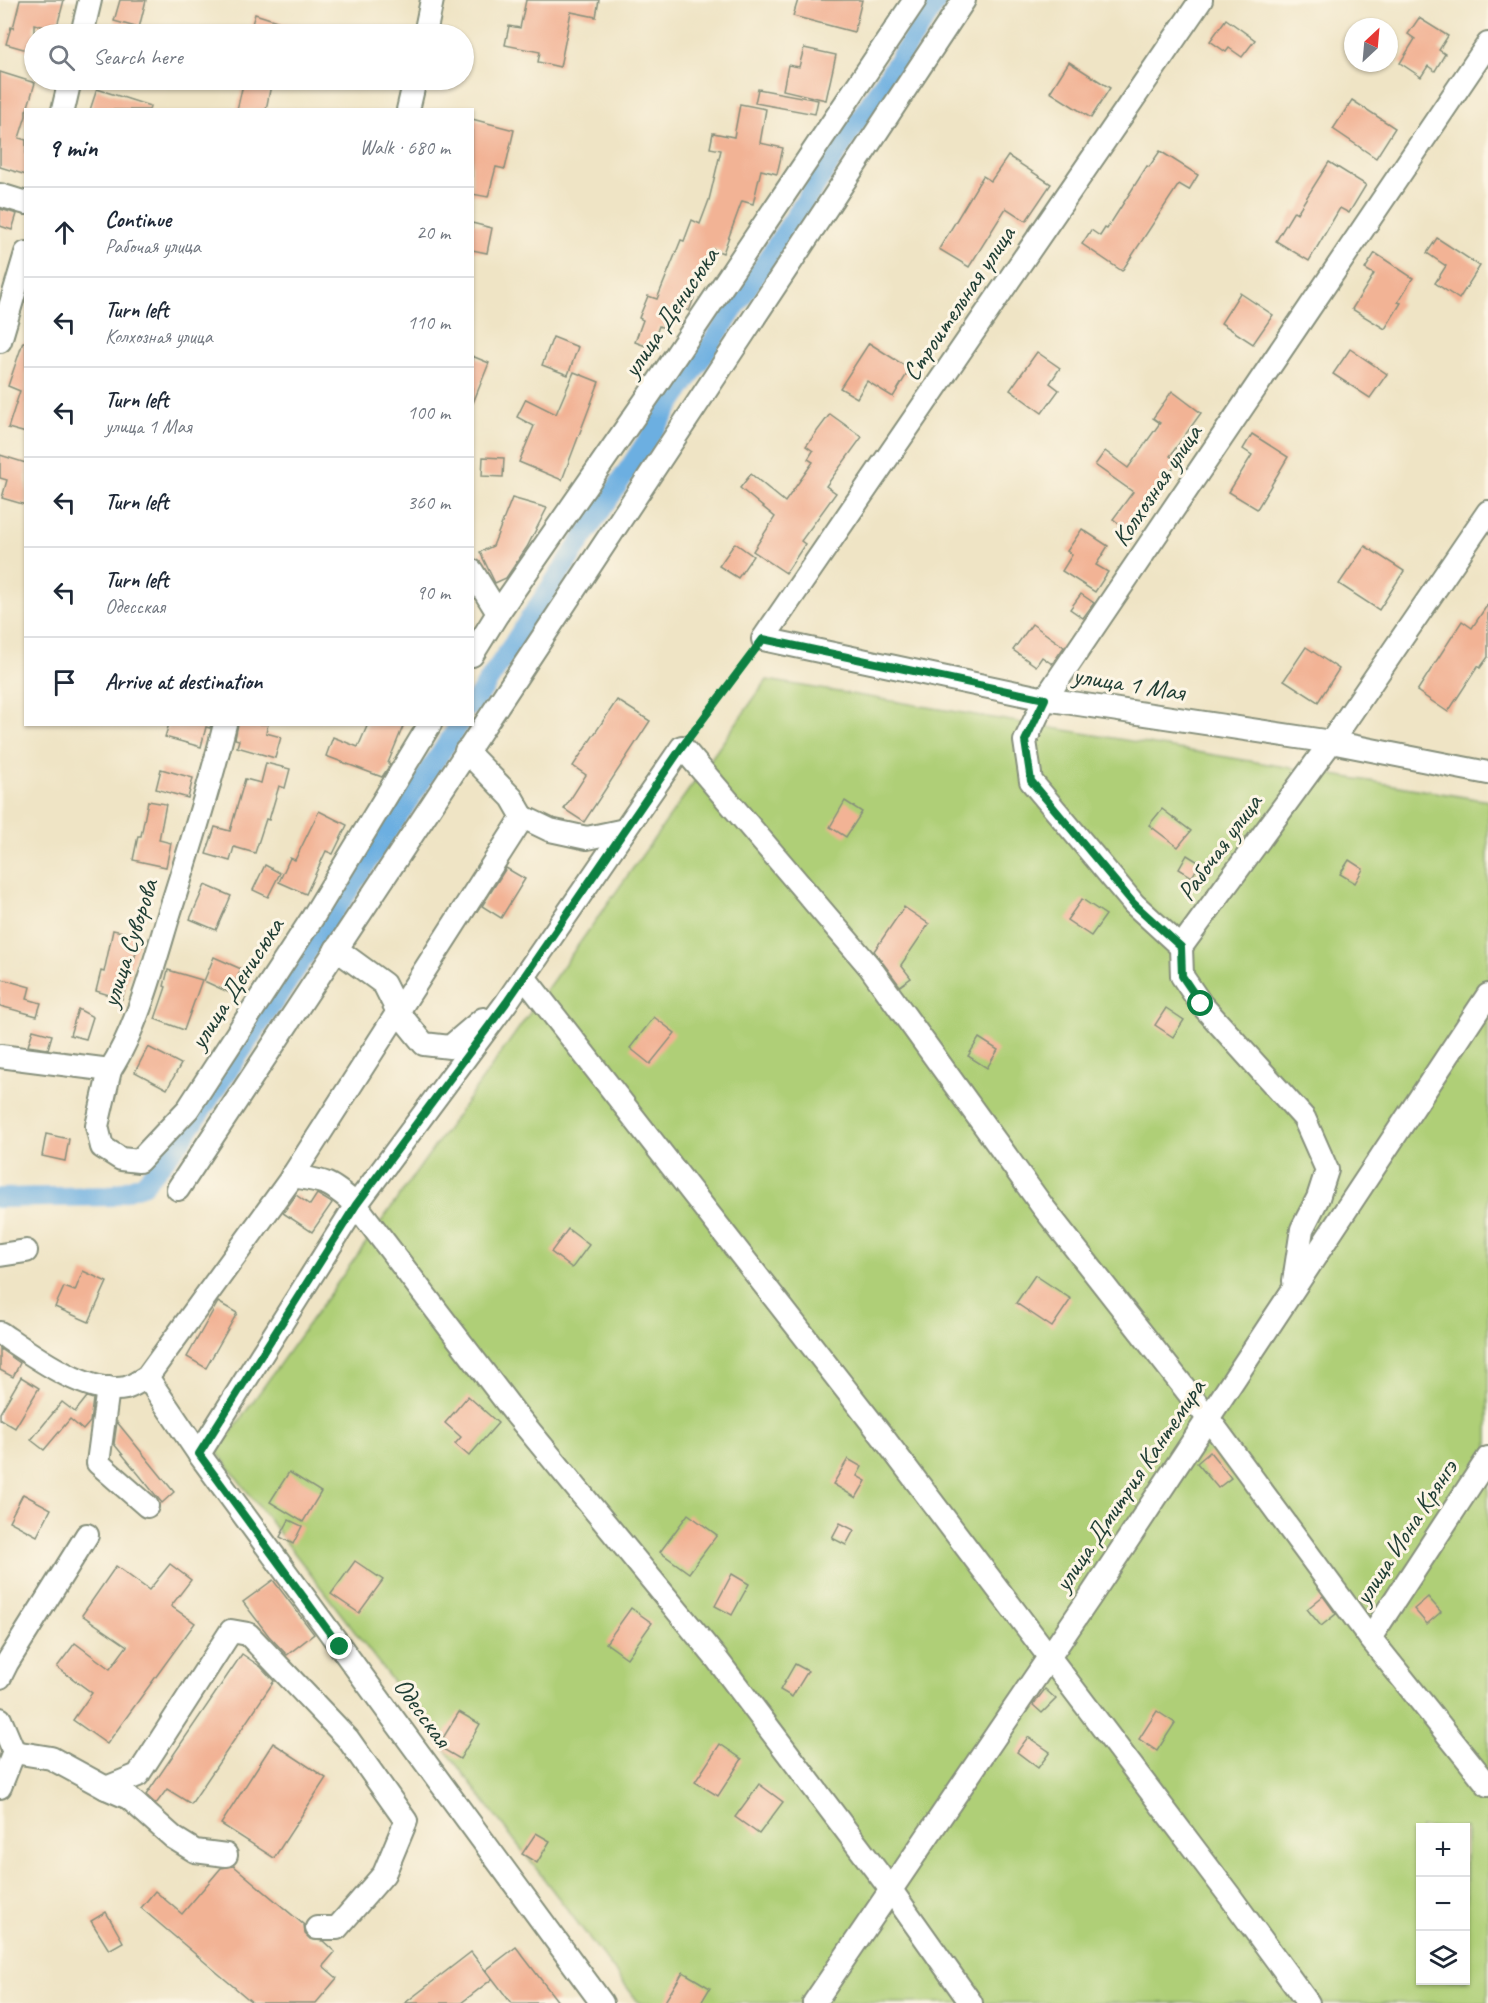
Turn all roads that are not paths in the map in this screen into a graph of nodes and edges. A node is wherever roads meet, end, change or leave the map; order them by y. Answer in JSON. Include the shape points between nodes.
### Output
{"nodes":[{"id":1,"x":90,"y":0,"type":"edge"},
{"id":2,"x":432,"y":0,"type":"edge"},
{"id":3,"x":915,"y":0,"type":"edge"},
{"id":4,"x":964,"y":0,"type":"edge"},
{"id":5,"x":1201,"y":0,"type":"edge"},
{"id":6,"x":84,"y":24,"type":"edge"},
{"id":7,"x":426,"y":24,"type":"edge"},
{"id":8,"x":1488,"y":44,"type":"edge"},
{"id":9,"x":68,"y":90,"type":"edge"},
{"id":10,"x":413,"y":90,"type":"edge"},
{"id":11,"x":63,"y":108,"type":"edge"},
{"id":12,"x":408,"y":108,"type":"edge"},
{"id":13,"x":0,"y":195,"type":"edge"},
{"id":14,"x":24,"y":202,"type":"edge"},
{"id":15,"x":24,"y":260,"type":"edge"},
{"id":16,"x":0,"y":340,"type":"edge"},
{"id":17,"x":1488,"y":512,"type":"edge"},
{"id":18,"x":474,"y":574,"type":"edge"},
{"id":19,"x":474,"y":605,"type":"edge"},
{"id":20,"x":498,"y":613,"type":"junction"},
{"id":21,"x":763,"y":639,"type":"joint"},
{"id":22,"x":474,"y":652,"type":"edge"},
{"id":23,"x":1045,"y":699,"type":"junction"},
{"id":24,"x":225,"y":726,"type":"edge"},
{"id":25,"x":429,"y":726,"type":"edge"},
{"id":26,"x":1331,"y":742,"type":"junction"},
{"id":27,"x":466,"y":751,"type":"junction"},
{"id":28,"x":1488,"y":773,"type":"edge"},
{"id":29,"x":524,"y":817,"type":"junction"},
{"id":30,"x":625,"y":830,"type":"junction"},
{"id":31,"x":1181,"y":947,"type":"junction"},
{"id":32,"x":336,"y":949,"type":"junction"},
{"id":33,"x":524,"y":977,"type":"junction"},
{"id":34,"x":1488,"y":995,"type":"edge"},
{"id":35,"x":506,"y":1003,"type":"junction"},
{"id":36,"x":398,"y":1012,"type":"junction"},
{"id":37,"x":0,"y":1056,"type":"edge"},
{"id":38,"x":110,"y":1070,"type":"junction"},
{"id":39,"x":292,"y":1176,"type":"junction"},
{"id":40,"x":177,"y":1188,"type":"dead end"},
{"id":41,"x":356,"y":1205,"type":"junction"},
{"id":42,"x":26,"y":1251,"type":"dead end"},
{"id":43,"x":0,"y":1255,"type":"edge"},
{"id":44,"x":1293,"y":1290,"type":"junction"},
{"id":45,"x":0,"y":1333,"type":"edge"},
{"id":46,"x":147,"y":1377,"type":"junction"},
{"id":47,"x":108,"y":1388,"type":"junction"},
{"id":48,"x":1208,"y":1418,"type":"junction"},
{"id":49,"x":199,"y":1454,"type":"junction"},
{"id":50,"x":1488,"y":1458,"type":"edge"},
{"id":51,"x":147,"y":1506,"type":"dead end"},
{"id":52,"x":87,"y":1534,"type":"dead end"},
{"id":53,"x":1370,"y":1638,"type":"junction"},
{"id":54,"x":1048,"y":1658,"type":"junction"},
{"id":55,"x":0,"y":1677,"type":"edge"},
{"id":56,"x":0,"y":1719,"type":"edge"},
{"id":57,"x":14,"y":1752,"type":"junction"},
{"id":58,"x":1488,"y":1785,"type":"edge"},
{"id":59,"x":0,"y":1787,"type":"edge"},
{"id":60,"x":106,"y":1788,"type":"junction"},
{"id":61,"x":226,"y":1855,"type":"dead end"},
{"id":62,"x":891,"y":1890,"type":"junction"},
{"id":63,"x":317,"y":1929,"type":"dead end"},
{"id":64,"x":602,"y":2003,"type":"edge"},
{"id":65,"x":814,"y":2003,"type":"edge"},
{"id":66,"x":971,"y":2003,"type":"edge"},
{"id":67,"x":1308,"y":2003,"type":"edge"}],
"edges":[{"from":1,"to":6,"type":"street"},
{"from":2,"to":7,"type":"street"},
{"from":3,"to":20,"type":"street","name":"улица Денисюка"},
{"from":4,"to":27,"type":"street"},
{"from":5,"to":21,"type":"street","name":"Строительная улица"},
{"from":8,"to":23,"type":"street","name":"Колхозная улица"},
{"from":9,"to":11,"type":"street"},
{"from":10,"to":12,"type":"street"},
{"from":13,"to":14,"type":"street"},
{"from":15,"to":16,"type":"street"},
{"from":17,"to":26,"type":"street","name":"Рабочая улица"},
{"from":18,"to":20,"type":"street"},
{"from":19,"to":20,"type":"street"},
{"from":20,"to":22,"type":"street","name":"улица Денисюка"},
{"from":21,"to":23,"type":"street","name":"улица 1 Мая"},
{"from":23,"to":26,"type":"street","name":"улица 1 Мая"},
{"from":23,"to":31,"type":"street","name":"Колхозная улица","via":[[1025,741],[1031,781],[1134,904]]},
{"from":24,"to":38,"type":"street","name":"улица Суворова","via":[[151,974],[122,1053]]},
{"from":25,"to":38,"type":"street","name":"улица Денисюка","via":[[313,917],[188,1109],[139,1161],[121,1159],[102,1147],[97,1126]]},
{"from":26,"to":28,"type":"street","name":"улица 1 Мая"},
{"from":26,"to":31,"type":"street","name":"Рабочая улица"},
{"from":27,"to":29,"type":"street","via":[[512,798]]},
{"from":27,"to":32,"type":"street"},
{"from":29,"to":30,"type":"street","via":[[550,830],[587,838]]},
{"from":29,"to":36,"type":"street"},
{"from":30,"to":33,"type":"street"},
{"from":30,"to":48,"type":"street","via":[[682,747],[869,966],[1043,1207]]},
{"from":31,"to":44,"type":"street","via":[[1182,976],[1201,1004],[1304,1118],[1327,1170],[1302,1229]]},
{"from":32,"to":36,"type":"street","via":[[384,984]]},
{"from":32,"to":40,"type":"street"},
{"from":33,"to":35,"type":"street"},
{"from":33,"to":54,"type":"street","via":[[883,1437]]},
{"from":34,"to":44,"type":"street","name":"улица Дмитрия Кантемира"},
{"from":35,"to":36,"type":"street","via":[[450,1047],[424,1044]]},
{"from":35,"to":41,"type":"street"},
{"from":36,"to":39,"type":"street"},
{"from":37,"to":38,"type":"street"},
{"from":39,"to":41,"type":"street","via":[[321,1180]]},
{"from":39,"to":46,"type":"street"},
{"from":41,"to":49,"type":"street"},
{"from":41,"to":62,"type":"street","via":[[514,1412],[717,1658]]},
{"from":42,"to":43,"type":"street"},
{"from":44,"to":48,"type":"street","name":"улица Дмитрия Кантемира"},
{"from":45,"to":47,"type":"street","via":[[45,1364],[98,1388]]},
{"from":46,"to":47,"type":"street","via":[[127,1388]]},
{"from":46,"to":49,"type":"street","name":"Одесская"},
{"from":47,"to":51,"type":"street","via":[[98,1463]]},
{"from":48,"to":53,"type":"street"},
{"from":48,"to":54,"type":"street","name":"улица Дмитрия Кантемира"},
{"from":49,"to":64,"type":"street","name":"Одесская"},
{"from":50,"to":53,"type":"street","name":"улица Иона Крянгэ"},
{"from":52,"to":55,"type":"street"},
{"from":53,"to":58,"type":"street"},
{"from":54,"to":62,"type":"street","name":"улица Дмитрия Кантемира"},
{"from":54,"to":67,"type":"street"},
{"from":56,"to":57,"type":"street"},
{"from":57,"to":59,"type":"street"},
{"from":57,"to":60,"type":"street","via":[[51,1758]]},
{"from":60,"to":61,"type":"street","via":[[129,1798],[174,1838],[195,1851]]},
{"from":60,"to":63,"type":"street","via":[[138,1775],[231,1631],[248,1634],[348,1740],[406,1821],[384,1874],[337,1928]]},
{"from":62,"to":65,"type":"street","name":"улица Дмитрия Кантемира"},
{"from":62,"to":66,"type":"street"}]}
